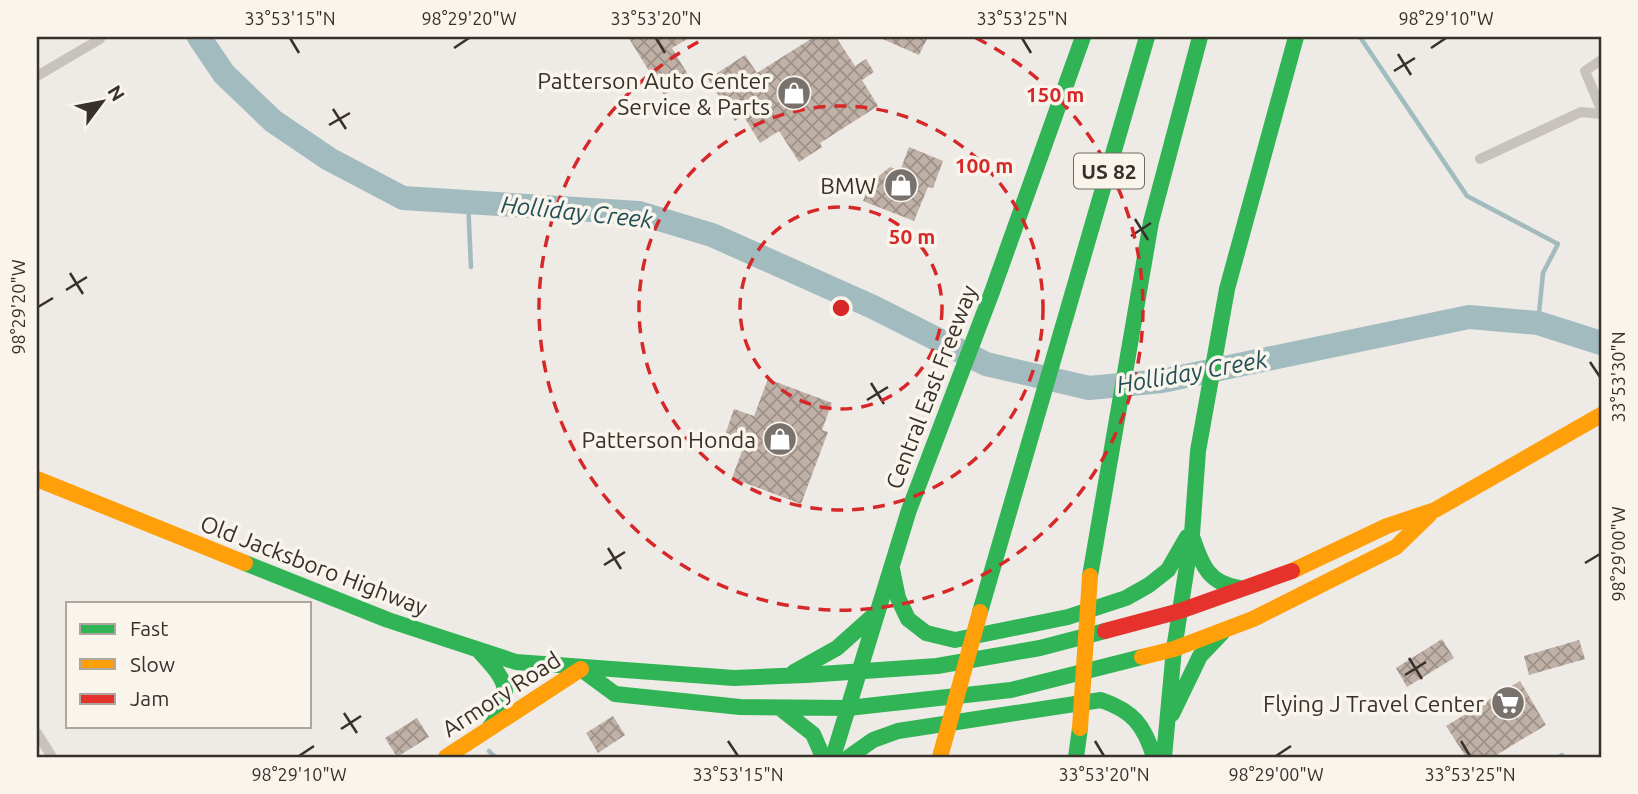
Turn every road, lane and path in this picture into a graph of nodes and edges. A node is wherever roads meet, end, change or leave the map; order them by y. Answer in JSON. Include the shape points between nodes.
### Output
{"nodes":[{"id":1,"x":1083,"y":37,"type":"edge"},
{"id":2,"x":1147,"y":37,"type":"edge"},
{"id":3,"x":1200,"y":37,"type":"edge"},
{"id":4,"x":1296,"y":37,"type":"edge"},
{"id":5,"x":100,"y":39,"type":"dead end"},
{"id":6,"x":1601,"y":60,"type":"edge"},
{"id":7,"x":37,"y":76,"type":"edge"},
{"id":8,"x":1601,"y":109,"type":"edge"},
{"id":9,"x":1601,"y":114,"type":"edge"},
{"id":10,"x":1480,"y":159,"type":"dead end"},
{"id":11,"x":1601,"y":415,"type":"edge"},
{"id":12,"x":37,"y":479,"type":"edge"},
{"id":13,"x":1435,"y":510,"type":"junction"},
{"id":14,"x":1192,"y":531,"type":"junction"},
{"id":15,"x":891,"y":567,"type":"junction"},
{"id":16,"x":1245,"y":589,"type":"junction"},
{"id":17,"x":878,"y":610,"type":"junction"},
{"id":18,"x":1180,"y":611,"type":"junction"},
{"id":19,"x":1226,"y":629,"type":"junction"},
{"id":20,"x":1174,"y":649,"type":"junction"},
{"id":21,"x":480,"y":653,"type":"junction"},
{"id":22,"x":580,"y":669,"type":"junction"},
{"id":23,"x":858,"y":672,"type":"junction"},
{"id":24,"x":785,"y":676,"type":"junction"},
{"id":25,"x":779,"y":707,"type":"junction"},
{"id":26,"x":848,"y":708,"type":"junction"},
{"id":27,"x":1167,"y":726,"type":"junction"},
{"id":28,"x":486,"y":732,"type":"junction"},
{"id":29,"x":37,"y":733,"type":"edge"},
{"id":30,"x":52,"y":757,"type":"edge"},
{"id":31,"x":446,"y":757,"type":"edge"},
{"id":32,"x":823,"y":757,"type":"edge"},
{"id":33,"x":833,"y":757,"type":"edge"},
{"id":34,"x":849,"y":757,"type":"edge"},
{"id":35,"x":940,"y":757,"type":"edge"},
{"id":36,"x":1078,"y":757,"type":"edge"},
{"id":37,"x":1154,"y":757,"type":"edge"},
{"id":38,"x":1164,"y":757,"type":"edge"}],
"edges":[{"from":1,"to":15,"type":"main road","name":"Central East Freeway"},
{"from":2,"to":35,"type":"main road","number":"US 82","bridge":true},
{"from":3,"to":36,"type":"main road","number":"US 82","bridge":true,"via":[[1151,222],[1108,469],[1090,576]]},
{"from":4,"to":14,"type":"main road","via":[[1227,289],[1198,451]]},
{"from":5,"to":7,"type":"street"},
{"from":6,"to":8,"type":"street","via":[[1585,71]]},
{"from":9,"to":10,"type":"street","via":[[1581,112]]},
{"from":11,"to":13,"type":"main road","name":"Old Jacksboro Highway"},
{"from":12,"to":21,"type":"main road","name":"Old Jacksboro Highway","via":[[388,621]]},
{"from":13,"to":16,"type":"main road","name":"Old Jacksboro Highway","via":[[1387,526],[1316,562]]},
{"from":13,"to":19,"type":"main road","name":"Old Jacksboro Highway","via":[[1395,547]]},
{"from":14,"to":15,"type":"main road","via":[[1170,569],[1116,604],[954,640],[921,632],[905,618]]},
{"from":14,"to":16,"type":"main road","via":[[1205,574],[1219,586]]},
{"from":14,"to":18,"type":"main road"},
{"from":15,"to":17,"type":"main road","name":"Central East Freeway"},
{"from":16,"to":18,"type":"main road","name":"Old Jacksboro Highway"},
{"from":17,"to":23,"type":"main road","name":"Central East Freeway"},
{"from":17,"to":24,"type":"main road","via":[[852,639],[826,658]]},
{"from":18,"to":20,"type":"main road"},
{"from":18,"to":23,"type":"main road","name":"Old Jacksboro Highway","via":[[1040,648],[937,666]]},
{"from":19,"to":20,"type":"main road","name":"Old Jacksboro Highway"},
{"from":19,"to":27,"type":"main road","via":[[1200,656]]},
{"from":20,"to":26,"type":"main road","name":"Old Jacksboro Highway","via":[[1011,690]]},
{"from":20,"to":27,"type":"main road"},
{"from":21,"to":22,"type":"main road","name":"Old Jacksboro Highway"},
{"from":21,"to":28,"type":"main road","via":[[505,679],[501,714]]},
{"from":22,"to":24,"type":"main road","name":"Old Jacksboro Highway","via":[[614,667],[734,678]]},
{"from":22,"to":25,"type":"main road","name":"Old Jacksboro Highway","via":[[615,695]]},
{"from":22,"to":28,"type":"main road","name":"Armory Road"},
{"from":23,"to":24,"type":"main road","name":"Old Jacksboro Highway"},
{"from":23,"to":26,"type":"main road","name":"Central East Freeway"},
{"from":25,"to":26,"type":"main road","name":"Old Jacksboro Highway"},
{"from":25,"to":32,"type":"main road","via":[[803,722],[821,744]]},
{"from":26,"to":33,"type":"main road","name":"Central East Freeway"},
{"from":27,"to":38,"type":"main road"},
{"from":28,"to":31,"type":"main road","name":"Armory Road"},
{"from":29,"to":30,"type":"street"},
{"from":34,"to":37,"type":"main road","via":[[873,740],[898,731],[1101,700],[1122,706],[1144,724]]}]}
